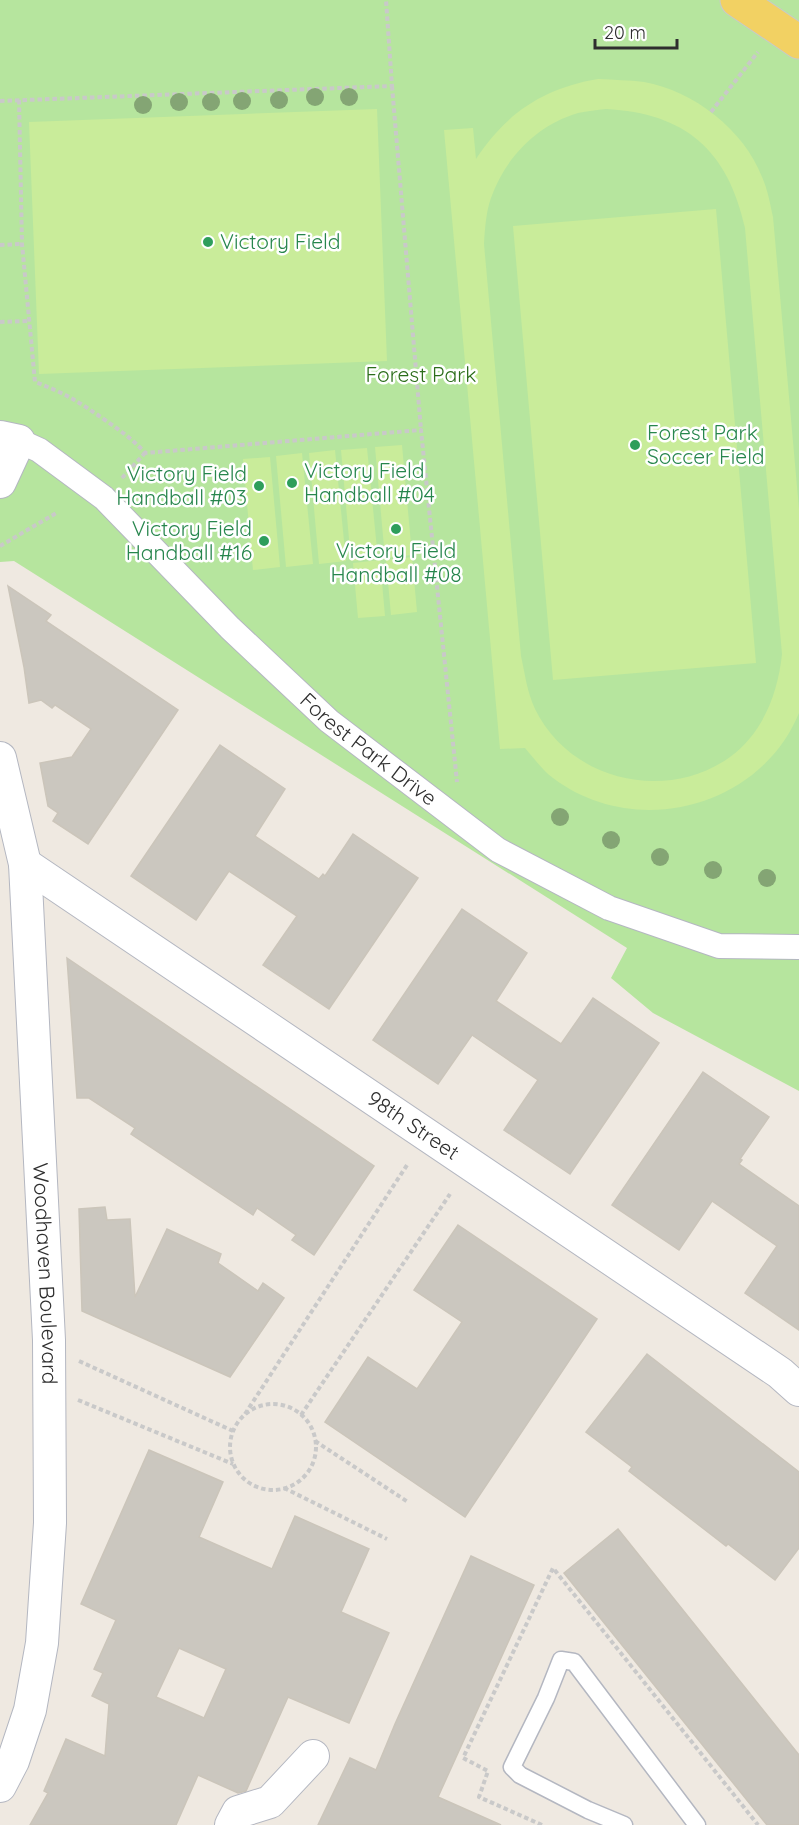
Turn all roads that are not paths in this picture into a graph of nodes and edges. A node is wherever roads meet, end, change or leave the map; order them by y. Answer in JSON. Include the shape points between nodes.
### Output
{"nodes":[{"id":1,"x":737,"y":0,"type":"edge"},
{"id":2,"x":799,"y":42,"type":"edge"},
{"id":3,"x":9,"y":439,"type":"edge"},
{"id":4,"x":0,"y":482,"type":"edge"},
{"id":5,"x":0,"y":758,"type":"edge"},
{"id":6,"x":25,"y":864,"type":"junction"},
{"id":7,"x":799,"y":947,"type":"edge"},
{"id":8,"x":799,"y":1390,"type":"edge"},
{"id":9,"x":313,"y":1756,"type":"dead end"},
{"id":10,"x":0,"y":1786,"type":"edge"},
{"id":11,"x":231,"y":1825,"type":"edge"},
{"id":12,"x":624,"y":1825,"type":"edge"},
{"id":13,"x":698,"y":1825,"type":"edge"}],
"edges":[{"from":1,"to":2,"type":"main road"},
{"from":3,"to":4,"type":"street"},
{"from":3,"to":7,"type":"street","name":"Forest Park Drive","via":[[48,456],[104,498],[230,628],[329,721],[498,850],[609,908],[719,946]]},
{"from":5,"to":6,"type":"street","name":"Woodhaven Boulevard"},
{"from":6,"to":8,"type":"street","name":"98th Street","via":[[761,1360]]},
{"from":6,"to":10,"type":"street","name":"Woodhaven Boulevard","via":[[49,1340],[50,1523],[42,1643],[30,1710]]},
{"from":9,"to":11,"type":"street","via":[[270,1802],[238,1812]]},
{"from":12,"to":13,"type":"lane","via":[[520,1775],[512,1767],[561,1660],[574,1662]]}]}
